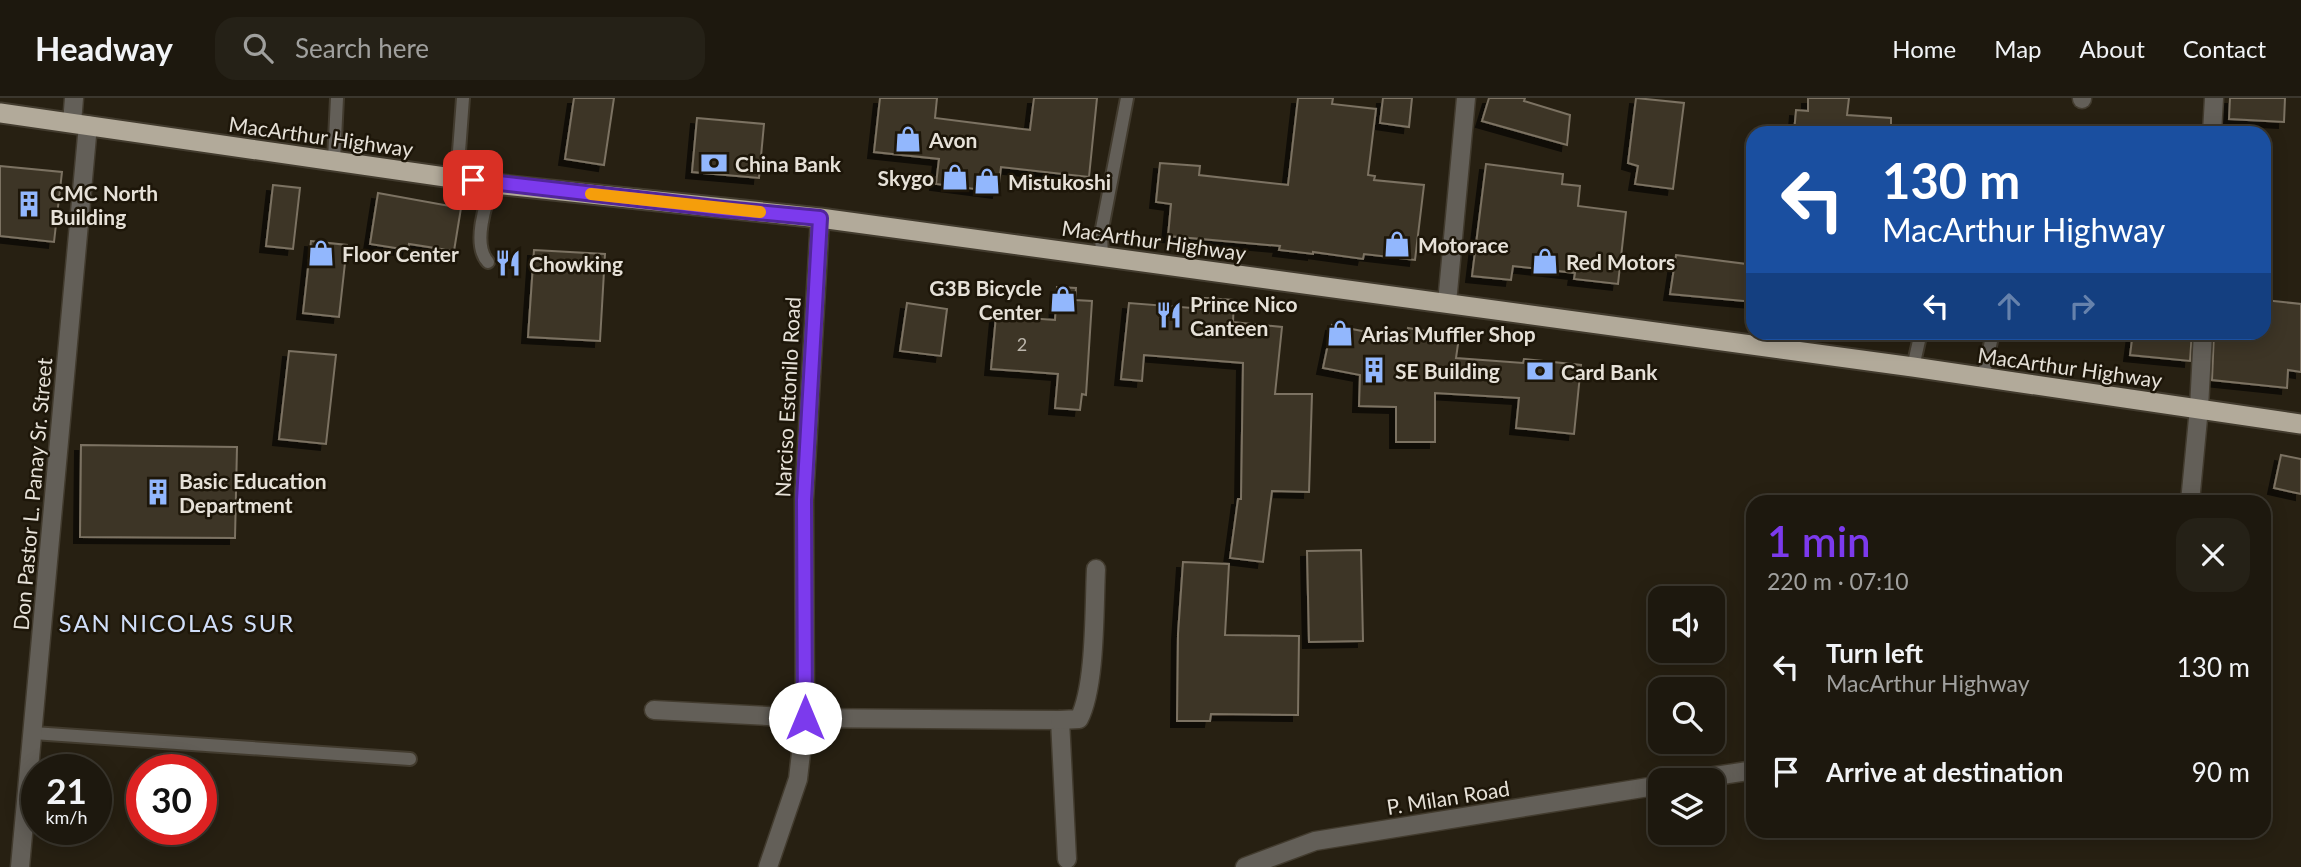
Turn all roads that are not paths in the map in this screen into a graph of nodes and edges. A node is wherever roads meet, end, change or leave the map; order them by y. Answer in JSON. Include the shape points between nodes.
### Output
{"nodes":[{"id":1,"x":74,"y":98,"type":"edge"},
{"id":2,"x":337,"y":98,"type":"edge"},
{"id":3,"x":463,"y":98,"type":"edge"},
{"id":4,"x":1127,"y":98,"type":"edge"},
{"id":5,"x":1466,"y":98,"type":"edge"},
{"id":6,"x":2214,"y":98,"type":"edge"},
{"id":7,"x":0,"y":113,"type":"edge"},
{"id":8,"x":80,"y":124,"type":"junction"},
{"id":9,"x":2213,"y":126,"type":"edge"},
{"id":10,"x":334,"y":160,"type":"junction"},
{"id":11,"x":457,"y":178,"type":"junction"},
{"id":12,"x":494,"y":184,"type":"junction"},
{"id":13,"x":820,"y":218,"type":"junction"},
{"id":14,"x":1102,"y":257,"type":"junction"},
{"id":15,"x":488,"y":262,"type":"dead end"},
{"id":16,"x":1447,"y":303,"type":"junction"},
{"id":17,"x":1919,"y":340,"type":"edge"},
{"id":18,"x":1991,"y":340,"type":"edge"},
{"id":19,"x":2203,"y":340,"type":"edge"},
{"id":20,"x":1913,"y":367,"type":"junction"},
{"id":21,"x":1983,"y":378,"type":"junction"},
{"id":22,"x":2199,"y":408,"type":"junction"},
{"id":23,"x":2301,"y":424,"type":"edge"},
{"id":24,"x":2191,"y":495,"type":"edge"},
{"id":25,"x":1096,"y":569,"type":"dead end"},
{"id":26,"x":653,"y":710,"type":"dead end"},
{"id":27,"x":805,"y":718,"type":"junction"},
{"id":28,"x":1059,"y":720,"type":"junction"},
{"id":29,"x":33,"y":733,"type":"junction"},
{"id":30,"x":410,"y":759,"type":"dead end"},
{"id":31,"x":1746,"y":771,"type":"edge"},
{"id":32,"x":1725,"y":774,"type":"edge"},
{"id":33,"x":1648,"y":787,"type":"edge"},
{"id":34,"x":1067,"y":859,"type":"dead end"},
{"id":35,"x":20,"y":867,"type":"edge"},
{"id":36,"x":768,"y":867,"type":"edge"},
{"id":37,"x":1245,"y":867,"type":"edge"}],
"edges":[{"from":1,"to":8,"type":"street","name":"Don Pastor L. Panay Sr. Street"},
{"from":2,"to":10,"type":"lane"},
{"from":3,"to":11,"type":"lane"},
{"from":4,"to":14,"type":"lane","via":[[1101,234]]},
{"from":5,"to":16,"type":"street"},
{"from":6,"to":9,"type":"street"},
{"from":7,"to":8,"type":"highway","name":"MacArthur Highway"},
{"from":8,"to":10,"type":"highway","name":"MacArthur Highway"},
{"from":8,"to":29,"type":"street","name":"Don Pastor L. Panay Sr. Street"},
{"from":10,"to":11,"type":"highway","name":"MacArthur Highway"},
{"from":11,"to":12,"type":"highway","name":"MacArthur Highway"},
{"from":12,"to":13,"type":"highway","name":"MacArthur Highway"},
{"from":12,"to":15,"type":"lane","via":[[486,201],[480,244]]},
{"from":13,"to":14,"type":"highway","name":"MacArthur Highway"},
{"from":13,"to":27,"type":"street","name":"Narciso Estonilo Road","via":[[804,500]]},
{"from":14,"to":16,"type":"highway","name":"MacArthur Highway"},
{"from":16,"to":20,"type":"highway","name":"MacArthur Highway"},
{"from":17,"to":20,"type":"lane"},
{"from":18,"to":21,"type":"lane"},
{"from":19,"to":22,"type":"street"},
{"from":20,"to":21,"type":"highway","name":"MacArthur Highway"},
{"from":21,"to":22,"type":"highway","name":"MacArthur Highway"},
{"from":22,"to":23,"type":"highway","name":"MacArthur Highway"},
{"from":22,"to":24,"type":"street"},
{"from":25,"to":28,"type":"street","via":[[1086,706],[1079,719]]},
{"from":26,"to":27,"type":"street"},
{"from":27,"to":28,"type":"street"},
{"from":27,"to":36,"type":"street","name":"Narciso Estonilo Road","via":[[798,779]]},
{"from":28,"to":34,"type":"street"},
{"from":29,"to":30,"type":"lane"},
{"from":29,"to":35,"type":"street","name":"Don Pastor L. Panay Sr. Street"},
{"from":31,"to":32,"type":"street"},
{"from":33,"to":37,"type":"street","name":"P. Milan Road","via":[[1315,841]]}]}
